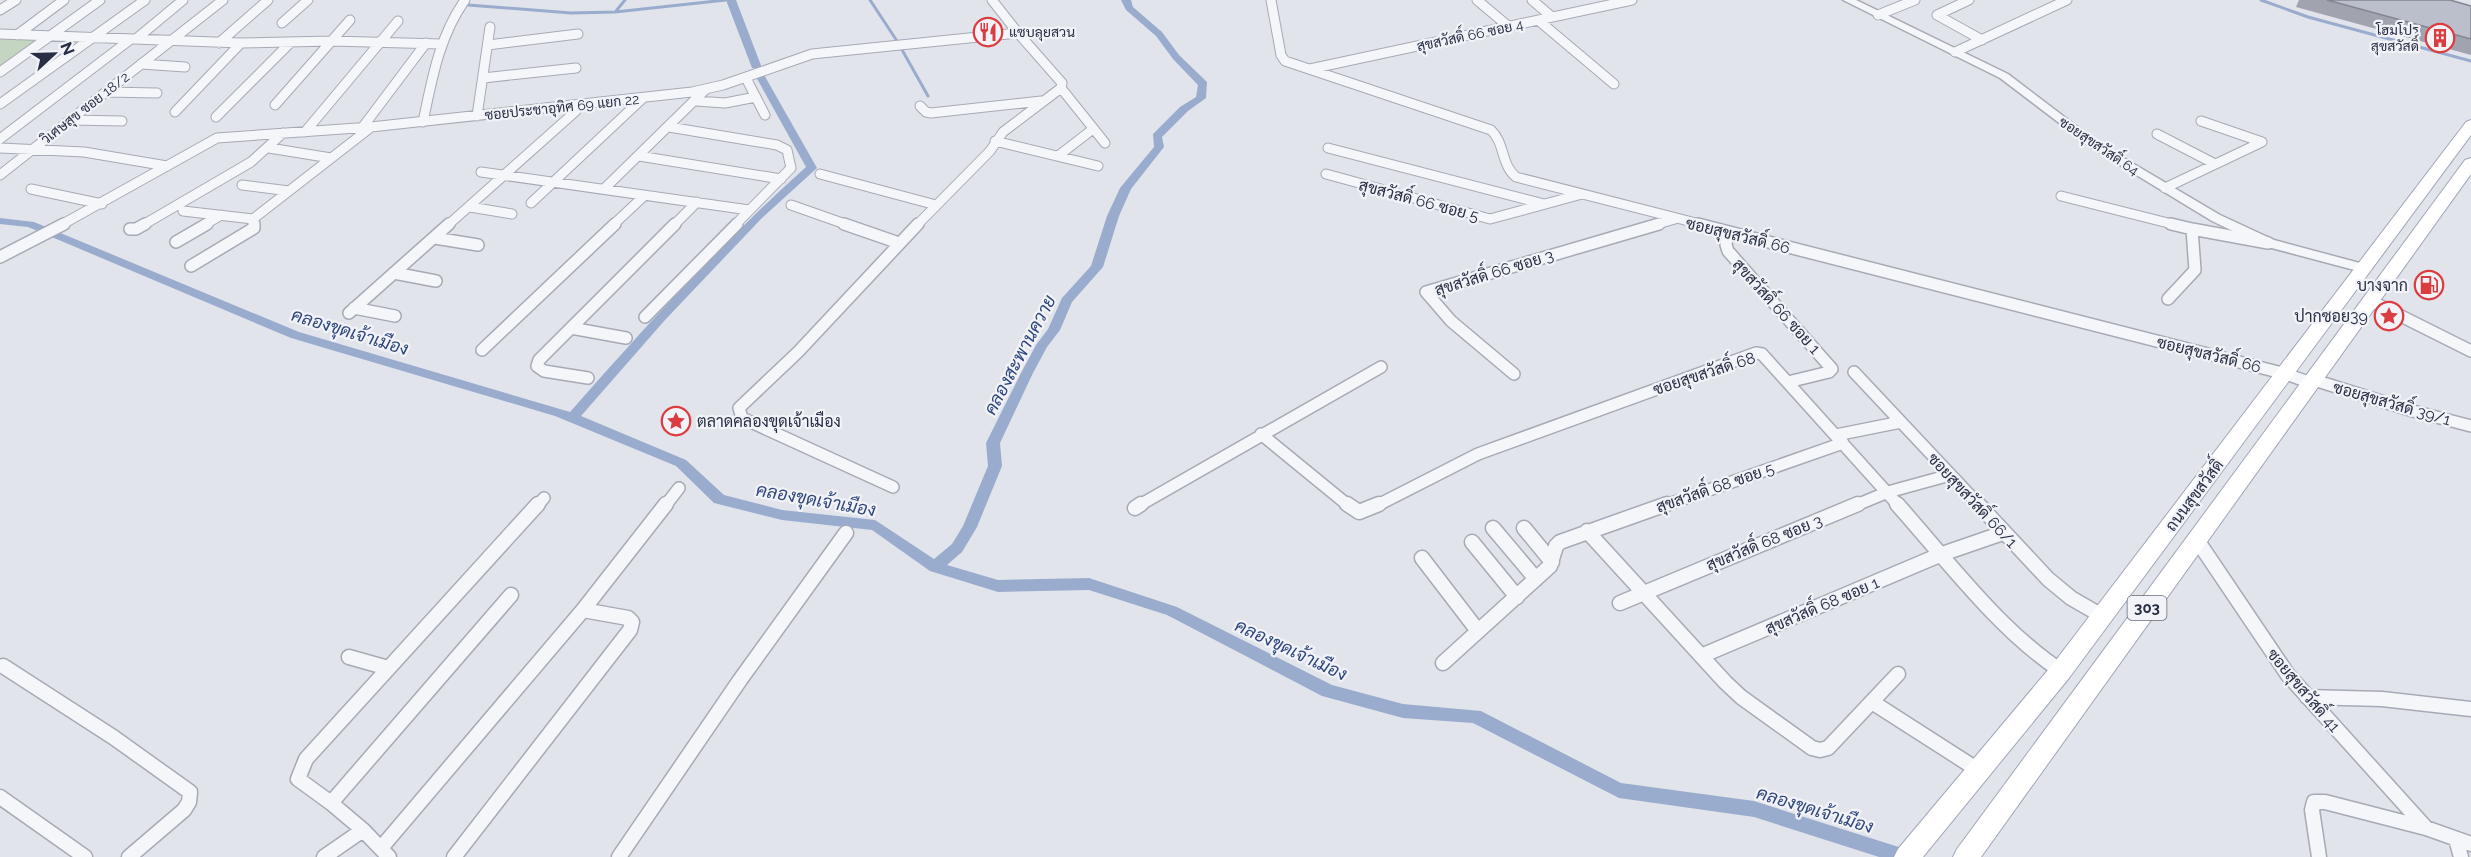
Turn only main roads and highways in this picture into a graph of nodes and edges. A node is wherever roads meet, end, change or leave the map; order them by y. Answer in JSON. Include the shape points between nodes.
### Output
{"nodes":[{"id":1,"x":2471,"y":125,"type":"edge"},
{"id":2,"x":2471,"y":163,"type":"edge"},
{"id":3,"x":1907,"y":857,"type":"edge"},
{"id":4,"x":1966,"y":857,"type":"edge"}],
"edges":[{"from":1,"to":3,"type":"main road","name":"ถนนสุขสวัสดิ์","number":"303","via":[[2061,671]]},
{"from":2,"to":4,"type":"main road","name":"ถนนสุขสวัสดิ์","number":"303"}]}
